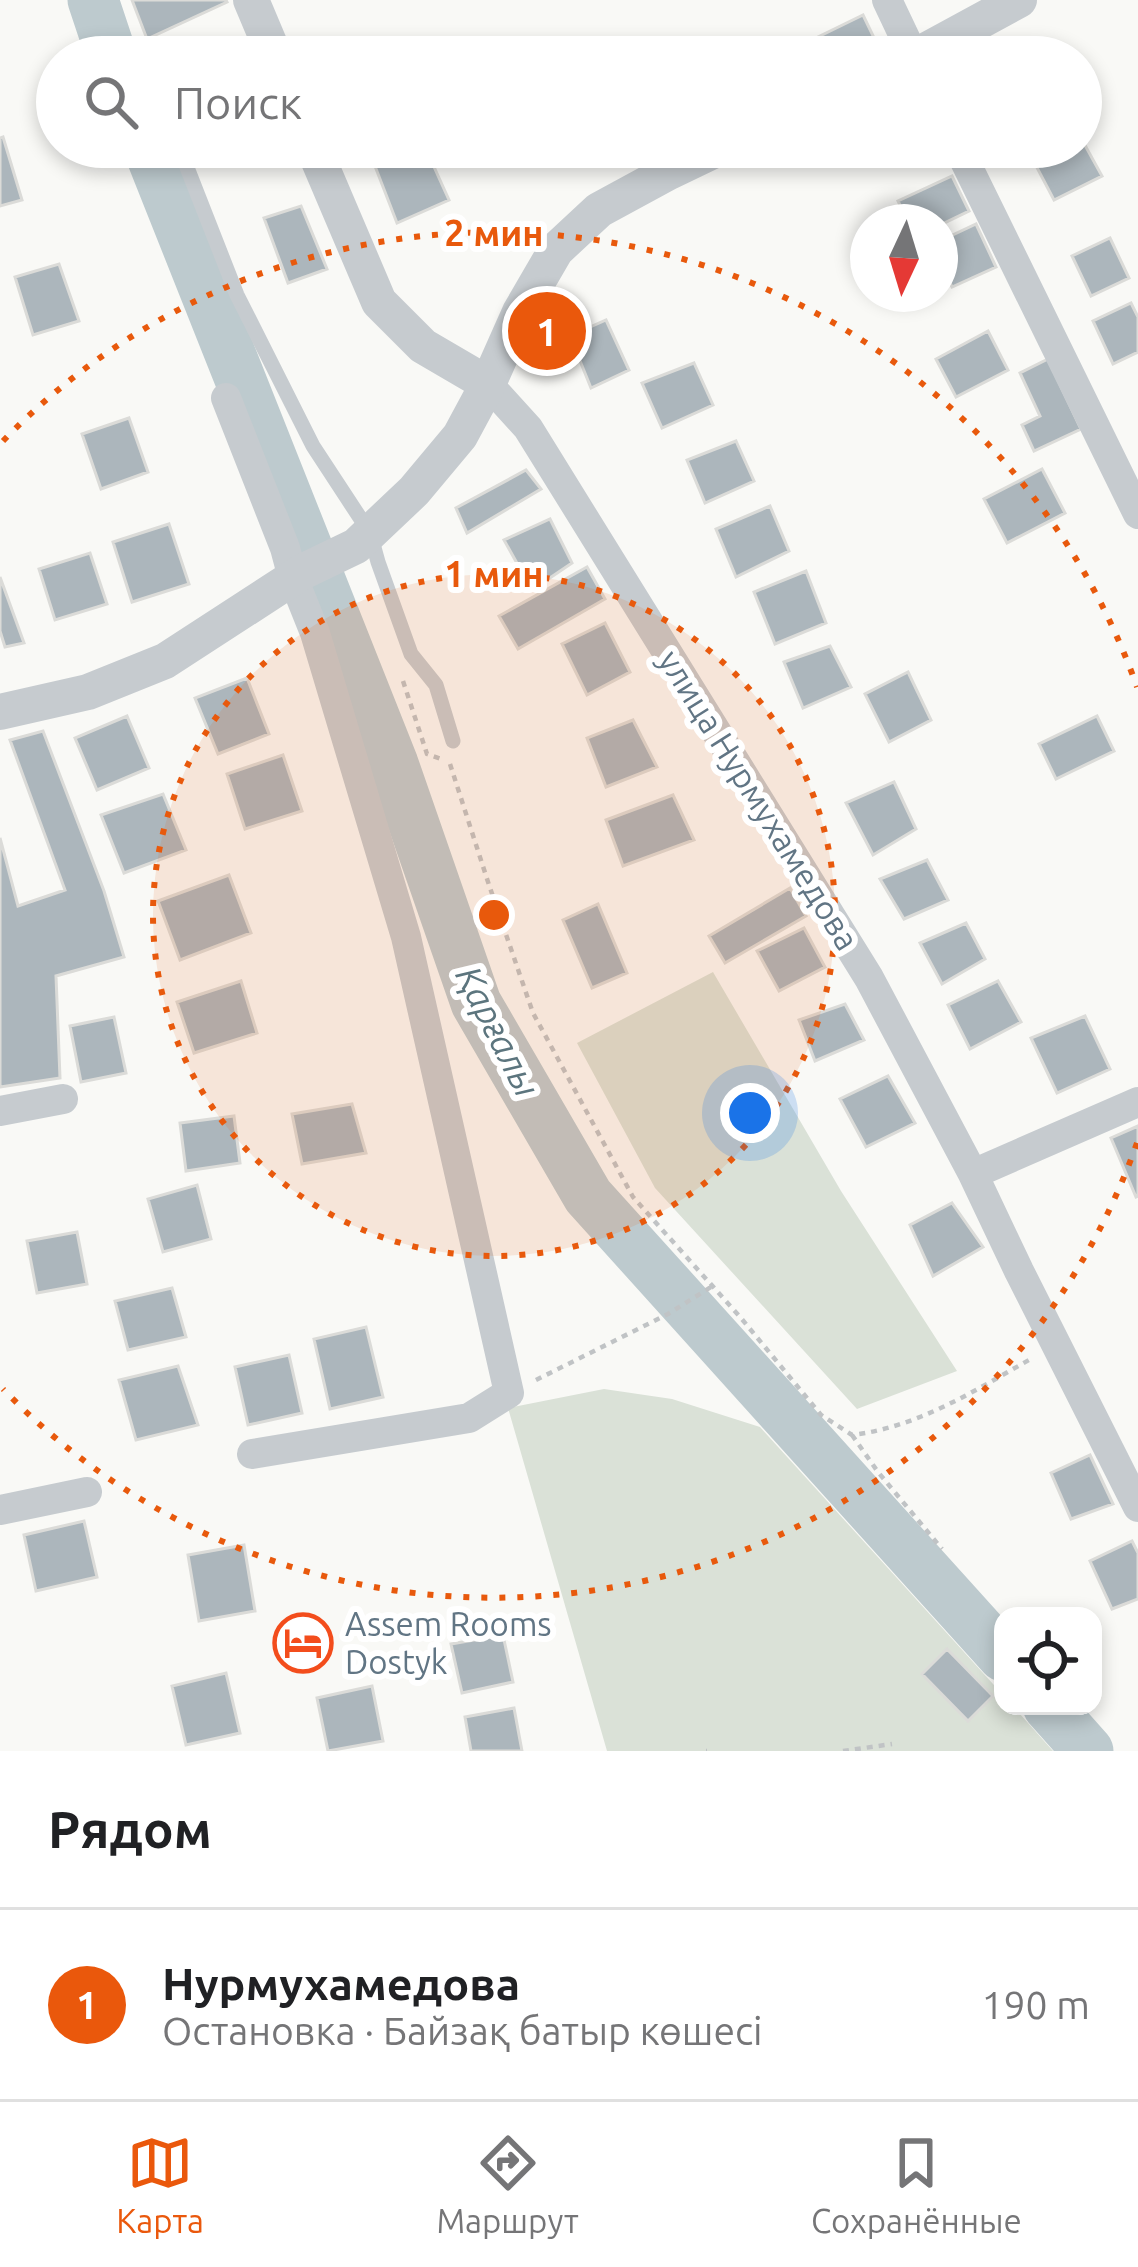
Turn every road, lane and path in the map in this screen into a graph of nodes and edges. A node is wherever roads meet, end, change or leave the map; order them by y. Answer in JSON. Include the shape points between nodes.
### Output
{"nodes":[{"id":1,"x":251,"y":0,"type":"edge"},
{"id":2,"x":887,"y":0,"type":"edge"},
{"id":3,"x":1019,"y":0,"type":"edge"},
{"id":4,"x":266,"y":36,"type":"edge"},
{"id":5,"x":904,"y":36,"type":"edge"},
{"id":6,"x":953,"y":36,"type":"edge"},
{"id":7,"x":187,"y":168,"type":"edge"},
{"id":8,"x":323,"y":168,"type":"edge"},
{"id":9,"x":677,"y":168,"type":"edge"},
{"id":10,"x":968,"y":168,"type":"edge"},
{"id":11,"x":488,"y":384,"type":"junction"},
{"id":12,"x":226,"y":398,"type":"dead end"},
{"id":13,"x":1138,"y":514,"type":"edge"},
{"id":14,"x":363,"y":540,"type":"junction"},
{"id":15,"x":297,"y":575,"type":"junction"},
{"id":16,"x":0,"y":712,"type":"edge"},
{"id":17,"x":452,"y":741,"type":"joint"},
{"id":18,"x":62,"y":1099,"type":"dead end"},
{"id":19,"x":1138,"y":1102,"type":"edge"},
{"id":20,"x":0,"y":1111,"type":"edge"},
{"id":21,"x":973,"y":1174,"type":"junction"},
{"id":22,"x":713,"y":1286,"type":"junction"},
{"id":23,"x":1056,"y":1345,"type":"junction"},
{"id":24,"x":509,"y":1394,"type":"junction"},
{"id":25,"x":852,"y":1436,"type":"junction"},
{"id":26,"x":252,"y":1454,"type":"dead end"},
{"id":27,"x":87,"y":1492,"type":"dead end"},
{"id":28,"x":1138,"y":1507,"type":"edge"},
{"id":29,"x":0,"y":1510,"type":"edge"},
{"id":30,"x":942,"y":1549,"type":"dead end"},
{"id":31,"x":892,"y":1744,"type":"dead end"},
{"id":32,"x":843,"y":1751,"type":"edge"}],
"edges":[{"from":1,"to":4,"type":"street"},
{"from":2,"to":5,"type":"street"},
{"from":3,"to":6,"type":"street"},
{"from":7,"to":14,"type":"lane","via":[[237,295]]},
{"from":8,"to":11,"type":"street","name":"улица Нурмухамедова","via":[[380,302],[423,346]]},
{"from":9,"to":11,"type":"street","via":[[599,210],[556,250]]},
{"from":10,"to":13,"type":"street"},
{"from":11,"to":14,"type":"street","via":[[460,436]]},
{"from":11,"to":21,"type":"street","name":"улица Нурмухамедова","via":[[528,428],[869,979]]},
{"from":12,"to":15,"type":"street"},
{"from":14,"to":15,"type":"street"},
{"from":14,"to":17,"type":"lane","via":[[411,654],[436,685]]},
{"from":15,"to":16,"type":"street","via":[[165,661],[88,692]]},
{"from":15,"to":24,"type":"street","via":[[406,938]]},
{"from":17,"to":22,"type":"path","via":[[450,763],[533,1013],[633,1198]]},
{"from":18,"to":20,"type":"street"},
{"from":19,"to":21,"type":"street"},
{"from":21,"to":23,"type":"street","name":"улица Нурмухамедова"},
{"from":22,"to":24,"type":"path"},
{"from":22,"to":25,"type":"path","via":[[821,1415]]},
{"from":23,"to":25,"type":"path","via":[[929,1416]]},
{"from":23,"to":28,"type":"street","name":"улица Нурмухамедова"},
{"from":24,"to":26,"type":"street","via":[[469,1418]]},
{"from":25,"to":30,"type":"path"},
{"from":27,"to":29,"type":"street"},
{"from":31,"to":32,"type":"path"}]}
